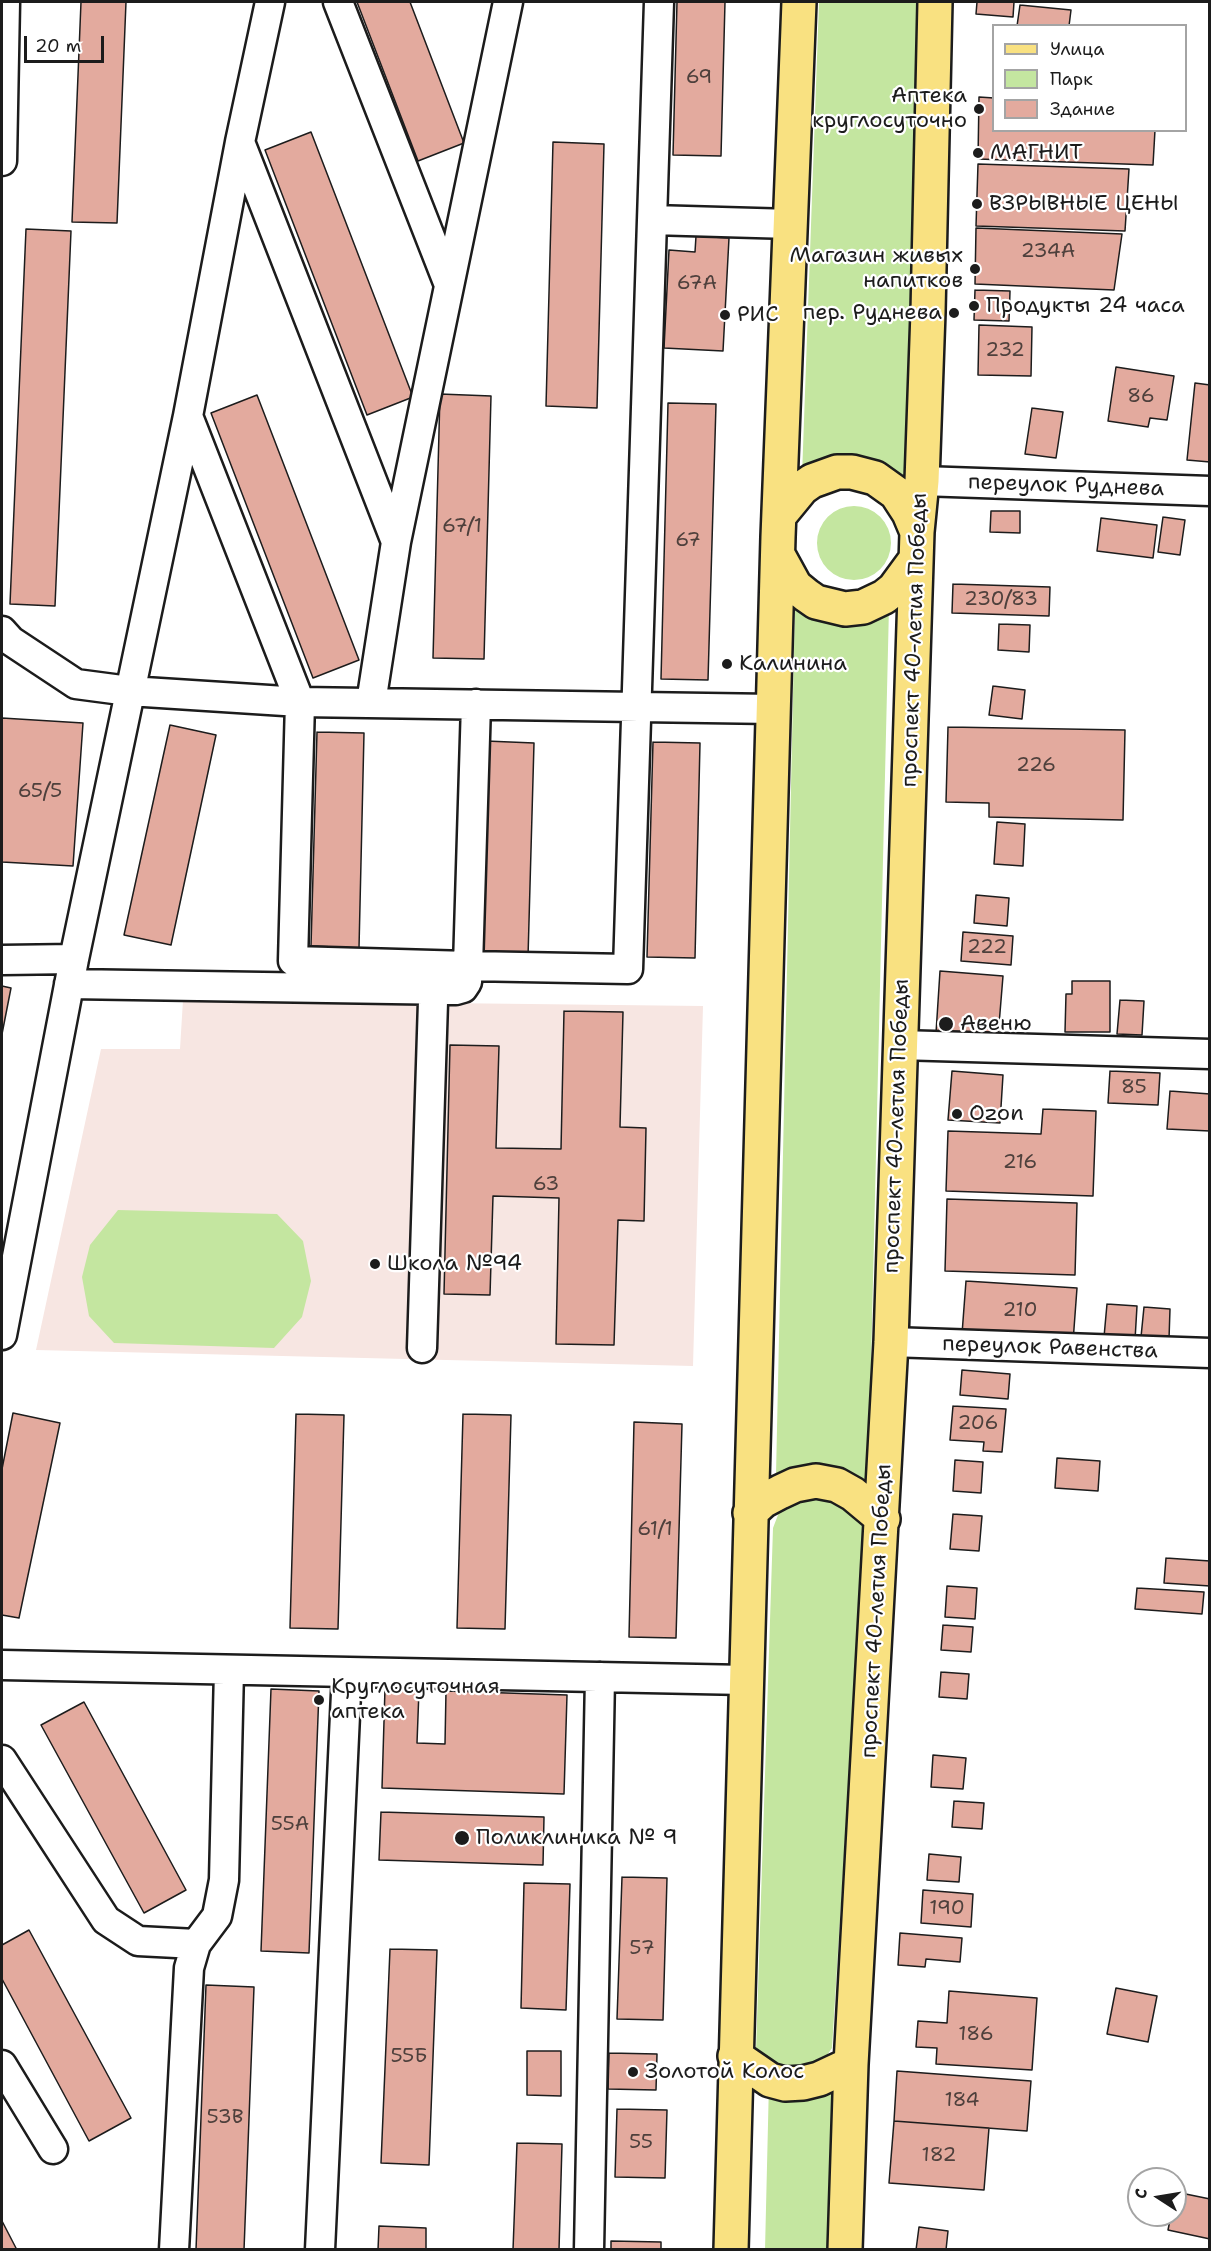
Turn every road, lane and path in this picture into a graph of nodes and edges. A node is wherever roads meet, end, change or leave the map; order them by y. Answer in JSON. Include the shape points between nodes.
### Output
{"nodes":[{"id":1,"x":5,"y":2,"type":"edge"},
{"id":2,"x":270,"y":2,"type":"edge"},
{"id":3,"x":338,"y":2,"type":"edge"},
{"id":4,"x":508,"y":2,"type":"edge"},
{"id":5,"x":659,"y":2,"type":"edge"},
{"id":6,"x":799,"y":2,"type":"edge"},
{"id":7,"x":935,"y":2,"type":"edge"},
{"id":8,"x":240,"y":141,"type":"junction"},
{"id":9,"x":2,"y":161,"type":"edge"},
{"id":10,"x":652,"y":220,"type":"junction"},
{"id":11,"x":791,"y":224,"type":"junction"},
{"id":12,"x":449,"y":285,"type":"junction"},
{"id":13,"x":188,"y":416,"type":"junction"},
{"id":14,"x":922,"y":481,"type":"junction"},
{"id":15,"x":1209,"y":491,"type":"edge"},
{"id":16,"x":779,"y":516,"type":"junction"},
{"id":17,"x":396,"y":542,"type":"junction"},
{"id":18,"x":917,"y":546,"type":"junction"},
{"id":19,"x":778,"y":555,"type":"junction"},
{"id":20,"x":2,"y":631,"type":"edge"},
{"id":21,"x":129,"y":691,"type":"junction"},
{"id":22,"x":300,"y":702,"type":"junction"},
{"id":23,"x":371,"y":703,"type":"junction"},
{"id":24,"x":476,"y":704,"type":"junction"},
{"id":25,"x":637,"y":707,"type":"junction"},
{"id":26,"x":774,"y":709,"type":"junction"},
{"id":27,"x":2,"y":960,"type":"edge"},
{"id":28,"x":468,"y":966,"type":"junction"},
{"id":29,"x":71,"y":972,"type":"junction"},
{"id":30,"x":434,"y":977,"type":"junction"},
{"id":31,"x":899,"y":1045,"type":"junction"},
{"id":32,"x":1209,"y":1054,"type":"edge"},
{"id":33,"x":2,"y":1335,"type":"edge"},
{"id":34,"x":891,"y":1342,"type":"junction"},
{"id":35,"x":422,"y":1348,"type":"dead end"},
{"id":36,"x":1209,"y":1353,"type":"edge"},
{"id":37,"x":750,"y":1513,"type":"junction"},
{"id":38,"x":883,"y":1519,"type":"junction"},
{"id":39,"x":2,"y":1665,"type":"edge"},
{"id":40,"x":229,"y":1670,"type":"junction"},
{"id":41,"x":347,"y":1672,"type":"junction"},
{"id":42,"x":600,"y":1677,"type":"junction"},
{"id":43,"x":746,"y":1680,"type":"junction"},
{"id":44,"x":2,"y":1760,"type":"edge"},
{"id":45,"x":196,"y":1944,"type":"junction"},
{"id":46,"x":735,"y":2056,"type":"junction"},
{"id":47,"x":851,"y":2064,"type":"junction"},
{"id":48,"x":2,"y":2065,"type":"edge"},
{"id":49,"x":53,"y":2149,"type":"dead end"},
{"id":50,"x":174,"y":2250,"type":"edge"},
{"id":51,"x":320,"y":2250,"type":"edge"},
{"id":52,"x":589,"y":2250,"type":"edge"},
{"id":53,"x":730,"y":2250,"type":"edge"},
{"id":54,"x":846,"y":2250,"type":"edge"}],
"edges":[{"from":1,"to":9,"type":"street"},
{"from":2,"to":8,"type":"street"},
{"from":3,"to":12,"type":"street"},
{"from":4,"to":12,"type":"street"},
{"from":5,"to":10,"type":"street"},
{"from":6,"to":11,"type":"main road"},
{"from":7,"to":14,"type":"main road","name":"проспект 40-летия Победы"},
{"from":8,"to":13,"type":"street"},
{"from":8,"to":17,"type":"street"},
{"from":10,"to":11,"type":"street"},
{"from":10,"to":25,"type":"street"},
{"from":11,"to":16,"type":"main road"},
{"from":12,"to":17,"type":"street"},
{"from":13,"to":21,"type":"street"},
{"from":13,"to":22,"type":"street"},
{"from":14,"to":15,"type":"street","name":"переулок Руднева"},
{"from":14,"to":18,"type":"main road","name":"проспект 40-летия Победы"},
{"from":16,"to":18,"type":"main road","via":[[812,481],[837,472],[852,472],[875,478],[896,493],[909,513]]},
{"from":16,"to":19,"type":"main road"},
{"from":17,"to":23,"type":"street"},
{"from":18,"to":19,"type":"main road","via":[[894,589],[863,607],[845,609],[806,596],[795,586]]},
{"from":18,"to":31,"type":"main road","name":"проспект 40-летия Победы"},
{"from":19,"to":26,"type":"main road"},
{"from":20,"to":21,"type":"street","via":[[10,641],[76,684]]},
{"from":21,"to":22,"type":"street"},
{"from":21,"to":29,"type":"street"},
{"from":22,"to":23,"type":"street"},
{"from":22,"to":30,"type":"street","via":[[293,961]]},
{"from":23,"to":24,"type":"street"},
{"from":24,"to":25,"type":"street"},
{"from":24,"to":28,"type":"street"},
{"from":25,"to":26,"type":"street"},
{"from":25,"to":28,"type":"street","via":[[628,969]]},
{"from":26,"to":37,"type":"main road"},
{"from":27,"to":29,"type":"street"},
{"from":28,"to":30,"type":"street"},
{"from":29,"to":30,"type":"street"},
{"from":29,"to":33,"type":"street"},
{"from":30,"to":35,"type":"street"},
{"from":31,"to":32,"type":"street"},
{"from":31,"to":34,"type":"main road","name":"проспект 40-летия Победы"},
{"from":34,"to":36,"type":"street","name":"переулок Равенства"},
{"from":34,"to":38,"type":"main road","name":"проспект 40-летия Победы"},
{"from":37,"to":38,"type":"main road","via":[[780,1492],[816,1481],[837,1485],[853,1494]]},
{"from":37,"to":43,"type":"main road"},
{"from":38,"to":47,"type":"main road","name":"проспект 40-летия Победы"},
{"from":39,"to":40,"type":"street"},
{"from":40,"to":41,"type":"street"},
{"from":40,"to":45,"type":"street","via":[[224,1880],[217,1916]]},
{"from":41,"to":42,"type":"street"},
{"from":41,"to":51,"type":"street"},
{"from":42,"to":43,"type":"street"},
{"from":42,"to":52,"type":"street"},
{"from":43,"to":46,"type":"main road"},
{"from":44,"to":45,"type":"street","via":[[106,1920],[138,1941]]},
{"from":45,"to":50,"type":"street","via":[[189,1968]]},
{"from":46,"to":47,"type":"main road","via":[[770,2080],[785,2084],[819,2079]]},
{"from":46,"to":53,"type":"main road"},
{"from":47,"to":54,"type":"main road","name":"проспект 40-летия Победы"},
{"from":48,"to":49,"type":"street"}]}
